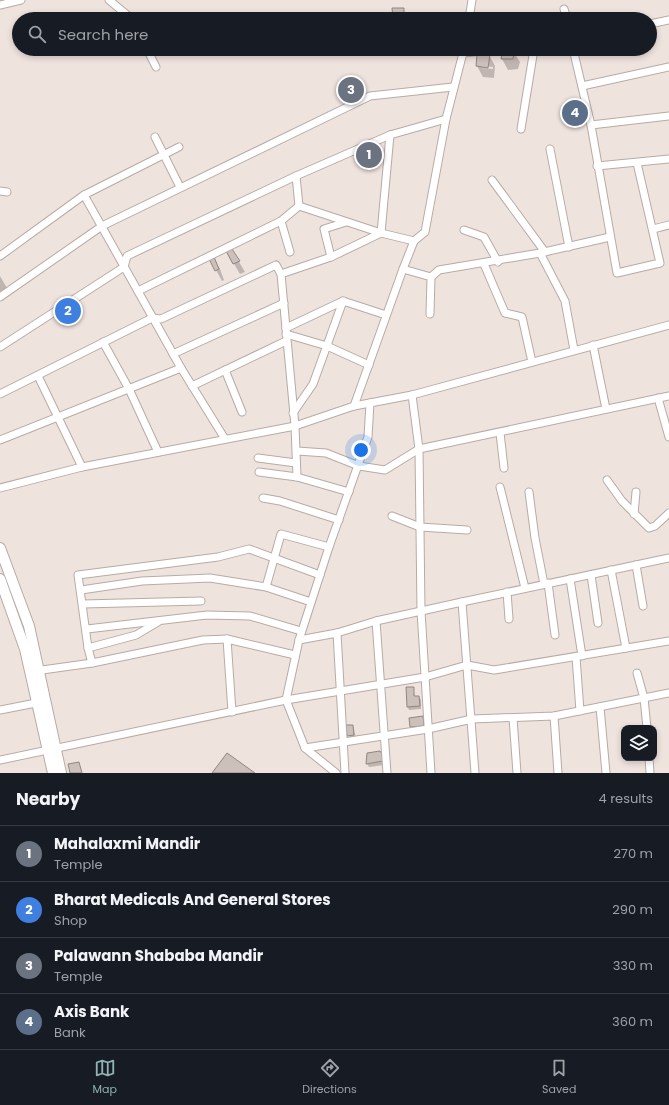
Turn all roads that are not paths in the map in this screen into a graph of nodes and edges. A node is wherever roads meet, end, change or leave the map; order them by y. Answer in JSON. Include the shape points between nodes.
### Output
{"nodes":[{"id":1,"x":21,"y":0,"type":"edge"},
{"id":2,"x":109,"y":0,"type":"edge"},
{"id":3,"x":472,"y":0,"type":"edge"},
{"id":4,"x":0,"y":5,"type":"edge"},
{"id":5,"x":564,"y":9,"type":"dead end"},
{"id":6,"x":124,"y":12,"type":"edge"},
{"id":7,"x":470,"y":12,"type":"edge"},
{"id":8,"x":565,"y":12,"type":"edge"},
{"id":9,"x":669,"y":20,"type":"edge"},
{"id":10,"x":657,"y":23,"type":"edge"},
{"id":11,"x":150,"y":56,"type":"edge"},
{"id":12,"x":462,"y":56,"type":"edge"},
{"id":13,"x":533,"y":56,"type":"edge"},
{"id":14,"x":575,"y":56,"type":"edge"},
{"id":15,"x":156,"y":67,"type":"dead end"},
{"id":16,"x":669,"y":68,"type":"edge"},
{"id":17,"x":582,"y":86,"type":"junction"},
{"id":18,"x":453,"y":87,"type":"junction"},
{"id":19,"x":669,"y":116,"type":"edge"},
{"id":20,"x":446,"y":119,"type":"junction"},
{"id":21,"x":591,"y":125,"type":"junction"},
{"id":22,"x":521,"y":129,"type":"dead end"},
{"id":23,"x":390,"y":135,"type":"junction"},
{"id":24,"x":155,"y":137,"type":"dead end"},
{"id":25,"x":179,"y":147,"type":"dead end"},
{"id":26,"x":550,"y":149,"type":"dead end"},
{"id":27,"x":164,"y":155,"type":"junction"},
{"id":28,"x":669,"y":159,"type":"edge"},
{"id":29,"x":637,"y":163,"type":"junction"},
{"id":30,"x":596,"y":166,"type":"junction"},
{"id":31,"x":296,"y":176,"type":"junction"},
{"id":32,"x":492,"y":180,"type":"dead end"},
{"id":33,"x":180,"y":187,"type":"junction"},
{"id":34,"x":84,"y":195,"type":"junction"},
{"id":35,"x":300,"y":206,"type":"junction"},
{"id":36,"x":281,"y":221,"type":"junction"},
{"id":37,"x":346,"y":222,"type":"junction"},
{"id":38,"x":669,"y":225,"type":"edge"},
{"id":39,"x":102,"y":226,"type":"junction"},
{"id":40,"x":653,"y":229,"type":"junction"},
{"id":41,"x":464,"y":230,"type":"dead end"},
{"id":42,"x":381,"y":233,"type":"junction"},
{"id":43,"x":610,"y":236,"type":"junction"},
{"id":44,"x":414,"y":241,"type":"junction"},
{"id":45,"x":570,"y":247,"type":"junction"},
{"id":46,"x":290,"y":252,"type":"dead end"},
{"id":47,"x":543,"y":253,"type":"junction"},
{"id":48,"x":0,"y":256,"type":"edge"},
{"id":49,"x":331,"y":257,"type":"junction"},
{"id":50,"x":498,"y":262,"type":"junction"},
{"id":51,"x":484,"y":264,"type":"junction"},
{"id":52,"x":124,"y":267,"type":"junction"},
{"id":53,"x":402,"y":269,"type":"junction"},
{"id":54,"x":281,"y":274,"type":"junction"},
{"id":55,"x":431,"y":277,"type":"junction"},
{"id":56,"x":138,"y":291,"type":"junction"},
{"id":57,"x":0,"y":297,"type":"edge"},
{"id":58,"x":343,"y":301,"type":"junction"},
{"id":59,"x":284,"y":302,"type":"junction"},
{"id":60,"x":430,"y":314,"type":"dead end"},
{"id":61,"x":386,"y":315,"type":"junction"},
{"id":62,"x":152,"y":318,"type":"junction"},
{"id":63,"x":669,"y":325,"type":"edge"},
{"id":64,"x":286,"y":334,"type":"junction"},
{"id":65,"x":103,"y":342,"type":"junction"},
{"id":66,"x":593,"y":345,"type":"junction"},
{"id":67,"x":327,"y":346,"type":"junction"},
{"id":68,"x":0,"y":347,"type":"edge"},
{"id":69,"x":574,"y":350,"type":"junction"},
{"id":70,"x":173,"y":354,"type":"junction"},
{"id":71,"x":532,"y":362,"type":"junction"},
{"id":72,"x":369,"y":365,"type":"junction"},
{"id":73,"x":181,"y":368,"type":"junction"},
{"id":74,"x":225,"y":370,"type":"junction"},
{"id":75,"x":38,"y":376,"type":"junction"},
{"id":76,"x":192,"y":386,"type":"junction"},
{"id":77,"x":129,"y":389,"type":"junction"},
{"id":78,"x":0,"y":394,"type":"edge"},
{"id":79,"x":412,"y":395,"type":"junction"},
{"id":80,"x":669,"y":396,"type":"edge"},
{"id":81,"x":658,"y":398,"type":"junction"},
{"id":82,"x":370,"y":403,"type":"junction"},
{"id":83,"x":354,"y":406,"type":"junction"},
{"id":84,"x":606,"y":409,"type":"junction"},
{"id":85,"x":242,"y":412,"type":"dead end"},
{"id":86,"x":293,"y":413,"type":"junction"},
{"id":87,"x":59,"y":416,"type":"junction"},
{"id":88,"x":667,"y":421,"type":"edge"},
{"id":89,"x":295,"y":426,"type":"junction"},
{"id":90,"x":500,"y":433,"type":"junction"},
{"id":91,"x":669,"y":437,"type":"edge"},
{"id":92,"x":224,"y":439,"type":"junction"},
{"id":93,"x":0,"y":440,"type":"edge"},
{"id":94,"x":419,"y":449,"type":"junction"},
{"id":95,"x":297,"y":451,"type":"junction"},
{"id":96,"x":158,"y":452,"type":"junction"},
{"id":97,"x":258,"y":458,"type":"dead end"},
{"id":98,"x":296,"y":462,"type":"junction"},
{"id":99,"x":359,"y":466,"type":"junction"},
{"id":100,"x":82,"y":467,"type":"junction"},
{"id":101,"x":504,"y":468,"type":"dead end"},
{"id":102,"x":259,"y":472,"type":"dead end"},
{"id":103,"x":297,"y":478,"type":"junction"},
{"id":104,"x":607,"y":480,"type":"dead end"},
{"id":105,"x":500,"y":487,"type":"dead end"},
{"id":106,"x":0,"y":488,"type":"edge"},
{"id":107,"x":349,"y":492,"type":"junction"},
{"id":108,"x":529,"y":492,"type":"dead end"},
{"id":109,"x":636,"y":492,"type":"dead end"},
{"id":110,"x":263,"y":498,"type":"dead end"},
{"id":111,"x":669,"y":513,"type":"edge"},
{"id":112,"x":634,"y":514,"type":"junction"},
{"id":113,"x":392,"y":516,"type":"dead end"},
{"id":114,"x":339,"y":520,"type":"junction"},
{"id":115,"x":420,"y":527,"type":"junction"},
{"id":116,"x":467,"y":530,"type":"dead end"},
{"id":117,"x":329,"y":547,"type":"junction"},
{"id":118,"x":0,"y":548,"type":"edge"},
{"id":119,"x":669,"y":558,"type":"edge"},
{"id":120,"x":273,"y":559,"type":"junction"},
{"id":121,"x":636,"y":565,"type":"junction"},
{"id":122,"x":611,"y":570,"type":"junction"},
{"id":123,"x":591,"y":574,"type":"junction"},
{"id":124,"x":320,"y":575,"type":"junction"},
{"id":125,"x":0,"y":579,"type":"edge"},
{"id":126,"x":570,"y":579,"type":"junction"},
{"id":127,"x":546,"y":584,"type":"junction"},
{"id":128,"x":266,"y":587,"type":"junction"},
{"id":129,"x":525,"y":588,"type":"junction"},
{"id":130,"x":81,"y":590,"type":"junction"},
{"id":131,"x":507,"y":592,"type":"junction"},
{"id":132,"x":201,"y":601,"type":"dead end"},
{"id":133,"x":311,"y":602,"type":"junction"},
{"id":134,"x":462,"y":602,"type":"junction"},
{"id":135,"x":83,"y":604,"type":"junction"},
{"id":136,"x":643,"y":606,"type":"dead end"},
{"id":137,"x":421,"y":611,"type":"junction"},
{"id":138,"x":509,"y":619,"type":"dead end"},
{"id":139,"x":162,"y":620,"type":"junction"},
{"id":140,"x":376,"y":621,"type":"junction"},
{"id":141,"x":598,"y":623,"type":"dead end"},
{"id":142,"x":87,"y":629,"type":"junction"},
{"id":143,"x":302,"y":631,"type":"junction"},
{"id":144,"x":337,"y":633,"type":"junction"},
{"id":145,"x":555,"y":635,"type":"dead end"},
{"id":146,"x":227,"y":639,"type":"junction"},
{"id":147,"x":299,"y":640,"type":"junction"},
{"id":148,"x":669,"y":641,"type":"edge"},
{"id":149,"x":88,"y":648,"type":"junction"},
{"id":150,"x":626,"y":648,"type":"junction"},
{"id":151,"x":296,"y":655,"type":"junction"},
{"id":152,"x":579,"y":656,"type":"junction"},
{"id":153,"x":92,"y":663,"type":"junction"},
{"id":154,"x":467,"y":665,"type":"junction"},
{"id":155,"x":35,"y":671,"type":"junction"},
{"id":156,"x":637,"y":673,"type":"dead end"},
{"id":157,"x":425,"y":677,"type":"junction"},
{"id":158,"x":382,"y":685,"type":"junction"},
{"id":159,"x":339,"y":692,"type":"junction"},
{"id":160,"x":669,"y":693,"type":"edge"},
{"id":161,"x":644,"y":698,"type":"junction"},
{"id":162,"x":286,"y":700,"type":"junction"},
{"id":163,"x":42,"y":702,"type":"junction"},
{"id":164,"x":600,"y":707,"type":"junction"},
{"id":165,"x":0,"y":710,"type":"edge"},
{"id":166,"x":580,"y":711,"type":"junction"},
{"id":167,"x":232,"y":712,"type":"junction"},
{"id":168,"x":554,"y":716,"type":"junction"},
{"id":169,"x":472,"y":718,"type":"junction"},
{"id":170,"x":513,"y":718,"type":"junction"},
{"id":171,"x":647,"y":725,"type":"edge"},
{"id":172,"x":428,"y":729,"type":"junction"},
{"id":173,"x":385,"y":735,"type":"junction"},
{"id":174,"x":342,"y":742,"type":"junction"},
{"id":175,"x":305,"y":748,"type":"junction"},
{"id":176,"x":52,"y":750,"type":"junction"},
{"id":177,"x":0,"y":760,"type":"edge"},
{"id":178,"x":649,"y":761,"type":"edge"},
{"id":179,"x":54,"y":773,"type":"edge"},
{"id":180,"x":61,"y":773,"type":"edge"},
{"id":181,"x":336,"y":773,"type":"edge"},
{"id":182,"x":345,"y":773,"type":"edge"},
{"id":183,"x":387,"y":773,"type":"edge"},
{"id":184,"x":430,"y":773,"type":"edge"},
{"id":185,"x":475,"y":773,"type":"edge"},
{"id":186,"x":517,"y":773,"type":"edge"},
{"id":187,"x":558,"y":773,"type":"edge"},
{"id":188,"x":606,"y":773,"type":"edge"},
{"id":189,"x":650,"y":773,"type":"edge"}],
"edges":[{"from":1,"to":4,"type":"street"},
{"from":2,"to":6,"type":"street"},
{"from":3,"to":7,"type":"street"},
{"from":5,"to":8,"type":"street"},
{"from":9,"to":10,"type":"street"},
{"from":11,"to":15,"type":"street"},
{"from":12,"to":18,"type":"street"},
{"from":13,"to":22,"type":"street"},
{"from":14,"to":17,"type":"street"},
{"from":16,"to":17,"type":"street"},
{"from":17,"to":21,"type":"street"},
{"from":18,"to":20,"type":"street"},
{"from":18,"to":33,"type":"street","via":[[370,96]]},
{"from":19,"to":21,"type":"street"},
{"from":20,"to":23,"type":"street"},
{"from":20,"to":44,"type":"street","via":[[424,232]]},
{"from":21,"to":30,"type":"street"},
{"from":23,"to":31,"type":"street"},
{"from":23,"to":42,"type":"street"},
{"from":24,"to":27,"type":"street"},
{"from":25,"to":27,"type":"street"},
{"from":26,"to":45,"type":"street"},
{"from":27,"to":33,"type":"street"},
{"from":27,"to":34,"type":"street"},
{"from":28,"to":29,"type":"street"},
{"from":29,"to":30,"type":"street"},
{"from":29,"to":40,"type":"street"},
{"from":30,"to":43,"type":"street"},
{"from":31,"to":35,"type":"street"},
{"from":31,"to":52,"type":"street","via":[[127,256]]},
{"from":32,"to":47,"type":"street"},
{"from":33,"to":39,"type":"street"},
{"from":34,"to":39,"type":"street"},
{"from":34,"to":48,"type":"street"},
{"from":35,"to":36,"type":"street"},
{"from":35,"to":37,"type":"street"},
{"from":36,"to":46,"type":"street"},
{"from":36,"to":56,"type":"street"},
{"from":37,"to":42,"type":"street"},
{"from":37,"to":49,"type":"street","via":[[324,229]]},
{"from":38,"to":40,"type":"street"},
{"from":39,"to":52,"type":"street"},
{"from":39,"to":57,"type":"street"},
{"from":40,"to":43,"type":"street","via":[[660,263],[617,273]]},
{"from":41,"to":50,"type":"street","via":[[484,237]]},
{"from":42,"to":44,"type":"street"},
{"from":42,"to":49,"type":"street"},
{"from":43,"to":45,"type":"street"},
{"from":44,"to":53,"type":"street"},
{"from":45,"to":47,"type":"street"},
{"from":47,"to":50,"type":"street"},
{"from":47,"to":69,"type":"street","via":[[565,301]]},
{"from":49,"to":54,"type":"street"},
{"from":50,"to":51,"type":"street"},
{"from":51,"to":55,"type":"street","via":[[439,270]]},
{"from":51,"to":71,"type":"street","via":[[505,313],[522,317]]},
{"from":52,"to":56,"type":"street"},
{"from":52,"to":68,"type":"street"},
{"from":53,"to":55,"type":"street"},
{"from":53,"to":61,"type":"street"},
{"from":54,"to":59,"type":"street"},
{"from":54,"to":62,"type":"street","via":[[276,265],[161,319]]},
{"from":55,"to":60,"type":"street"},
{"from":56,"to":62,"type":"street"},
{"from":58,"to":61,"type":"street"},
{"from":58,"to":64,"type":"street"},
{"from":58,"to":67,"type":"street"},
{"from":59,"to":64,"type":"street"},
{"from":59,"to":70,"type":"street"},
{"from":61,"to":72,"type":"street"},
{"from":62,"to":65,"type":"street"},
{"from":62,"to":70,"type":"street"},
{"from":63,"to":66,"type":"street"},
{"from":64,"to":67,"type":"street"},
{"from":64,"to":74,"type":"street"},
{"from":64,"to":86,"type":"street"},
{"from":65,"to":75,"type":"street"},
{"from":65,"to":77,"type":"street"},
{"from":66,"to":69,"type":"street"},
{"from":66,"to":84,"type":"street"},
{"from":67,"to":72,"type":"street"},
{"from":67,"to":86,"type":"street","via":[[313,384]]},
{"from":69,"to":71,"type":"street"},
{"from":70,"to":73,"type":"street"},
{"from":71,"to":79,"type":"street"},
{"from":72,"to":83,"type":"street"},
{"from":73,"to":76,"type":"street"},
{"from":73,"to":77,"type":"street"},
{"from":74,"to":76,"type":"street"},
{"from":74,"to":85,"type":"street"},
{"from":75,"to":78,"type":"street"},
{"from":75,"to":87,"type":"street"},
{"from":76,"to":92,"type":"street"},
{"from":77,"to":87,"type":"street"},
{"from":77,"to":96,"type":"street"},
{"from":79,"to":82,"type":"street"},
{"from":79,"to":94,"type":"street"},
{"from":80,"to":81,"type":"street"},
{"from":81,"to":84,"type":"street"},
{"from":81,"to":88,"type":"street"},
{"from":82,"to":83,"type":"street"},
{"from":82,"to":99,"type":"street","via":[[368,437]]},
{"from":83,"to":89,"type":"street"},
{"from":84,"to":90,"type":"street"},
{"from":86,"to":89,"type":"street"},
{"from":87,"to":93,"type":"street"},
{"from":87,"to":100,"type":"street"},
{"from":88,"to":91,"type":"street"},
{"from":89,"to":92,"type":"street"},
{"from":89,"to":95,"type":"street"},
{"from":90,"to":94,"type":"street"},
{"from":90,"to":101,"type":"street"},
{"from":92,"to":96,"type":"street"},
{"from":94,"to":99,"type":"street","via":[[385,470]]},
{"from":94,"to":115,"type":"street"},
{"from":95,"to":98,"type":"street"},
{"from":95,"to":99,"type":"street","via":[[326,453]]},
{"from":96,"to":100,"type":"street"},
{"from":97,"to":98,"type":"street"},
{"from":98,"to":103,"type":"street"},
{"from":99,"to":107,"type":"street"},
{"from":100,"to":106,"type":"street"},
{"from":102,"to":103,"type":"street"},
{"from":103,"to":107,"type":"street"},
{"from":104,"to":112,"type":"street"},
{"from":105,"to":129,"type":"street"},
{"from":107,"to":114,"type":"street"},
{"from":108,"to":127,"type":"street","via":[[535,538]]},
{"from":109,"to":112,"type":"street"},
{"from":110,"to":114,"type":"street"},
{"from":111,"to":112,"type":"street","via":[[649,528]]},
{"from":113,"to":115,"type":"street"},
{"from":114,"to":117,"type":"street"},
{"from":115,"to":116,"type":"street"},
{"from":115,"to":137,"type":"street"},
{"from":117,"to":120,"type":"street","via":[[281,534]]},
{"from":117,"to":124,"type":"street"},
{"from":118,"to":155,"type":"street","via":[[29,626]]},
{"from":119,"to":121,"type":"street"},
{"from":120,"to":124,"type":"street"},
{"from":120,"to":128,"type":"street"},
{"from":120,"to":130,"type":"street","via":[[249,549],[218,557],[78,575]]},
{"from":121,"to":122,"type":"street"},
{"from":121,"to":136,"type":"street"},
{"from":122,"to":123,"type":"street"},
{"from":122,"to":150,"type":"street"},
{"from":123,"to":126,"type":"street"},
{"from":123,"to":141,"type":"street"},
{"from":124,"to":133,"type":"street"},
{"from":125,"to":155,"type":"street"},
{"from":126,"to":127,"type":"street"},
{"from":126,"to":152,"type":"street"},
{"from":127,"to":129,"type":"street"},
{"from":127,"to":145,"type":"street"},
{"from":128,"to":130,"type":"street","via":[[210,578],[142,581]]},
{"from":128,"to":133,"type":"street"},
{"from":129,"to":131,"type":"street"},
{"from":130,"to":135,"type":"street"},
{"from":131,"to":134,"type":"street"},
{"from":131,"to":138,"type":"street"},
{"from":132,"to":135,"type":"street"},
{"from":133,"to":143,"type":"street"},
{"from":134,"to":137,"type":"street"},
{"from":134,"to":154,"type":"street"},
{"from":135,"to":142,"type":"street"},
{"from":137,"to":140,"type":"street"},
{"from":137,"to":157,"type":"street"},
{"from":139,"to":142,"type":"street"},
{"from":139,"to":143,"type":"street","via":[[207,615],[250,616]]},
{"from":139,"to":149,"type":"street","via":[[136,635]]},
{"from":140,"to":144,"type":"street"},
{"from":140,"to":158,"type":"street"},
{"from":142,"to":149,"type":"street"},
{"from":143,"to":147,"type":"street"},
{"from":144,"to":147,"type":"street"},
{"from":144,"to":159,"type":"street"},
{"from":146,"to":151,"type":"street"},
{"from":146,"to":153,"type":"street","via":[[203,640]]},
{"from":146,"to":167,"type":"street"},
{"from":147,"to":151,"type":"street"},
{"from":148,"to":150,"type":"street"},
{"from":149,"to":153,"type":"street"},
{"from":150,"to":152,"type":"street"},
{"from":151,"to":162,"type":"street"},
{"from":152,"to":154,"type":"street","via":[[494,670]]},
{"from":152,"to":166,"type":"street"},
{"from":153,"to":155,"type":"street"},
{"from":154,"to":157,"type":"street"},
{"from":154,"to":169,"type":"street"},
{"from":155,"to":163,"type":"street"},
{"from":156,"to":161,"type":"street"},
{"from":157,"to":158,"type":"street"},
{"from":157,"to":172,"type":"street"},
{"from":158,"to":159,"type":"street"},
{"from":158,"to":173,"type":"street"},
{"from":159,"to":162,"type":"street"},
{"from":159,"to":174,"type":"street"},
{"from":160,"to":161,"type":"street"},
{"from":161,"to":164,"type":"street"},
{"from":161,"to":171,"type":"street"},
{"from":162,"to":167,"type":"street"},
{"from":162,"to":175,"type":"street"},
{"from":163,"to":165,"type":"street"},
{"from":163,"to":176,"type":"street"},
{"from":164,"to":166,"type":"street"},
{"from":164,"to":188,"type":"street"},
{"from":166,"to":168,"type":"street"},
{"from":167,"to":176,"type":"street"},
{"from":168,"to":170,"type":"street"},
{"from":168,"to":187,"type":"street"},
{"from":169,"to":170,"type":"street"},
{"from":169,"to":172,"type":"street"},
{"from":169,"to":185,"type":"street"},
{"from":170,"to":186,"type":"street"},
{"from":172,"to":173,"type":"street"},
{"from":172,"to":184,"type":"street"},
{"from":173,"to":174,"type":"street"},
{"from":173,"to":183,"type":"street"},
{"from":174,"to":175,"type":"street"},
{"from":174,"to":182,"type":"street"},
{"from":175,"to":181,"type":"street"},
{"from":176,"to":177,"type":"street"},
{"from":176,"to":179,"type":"street"},
{"from":176,"to":180,"type":"street"},
{"from":178,"to":189,"type":"street"}]}
